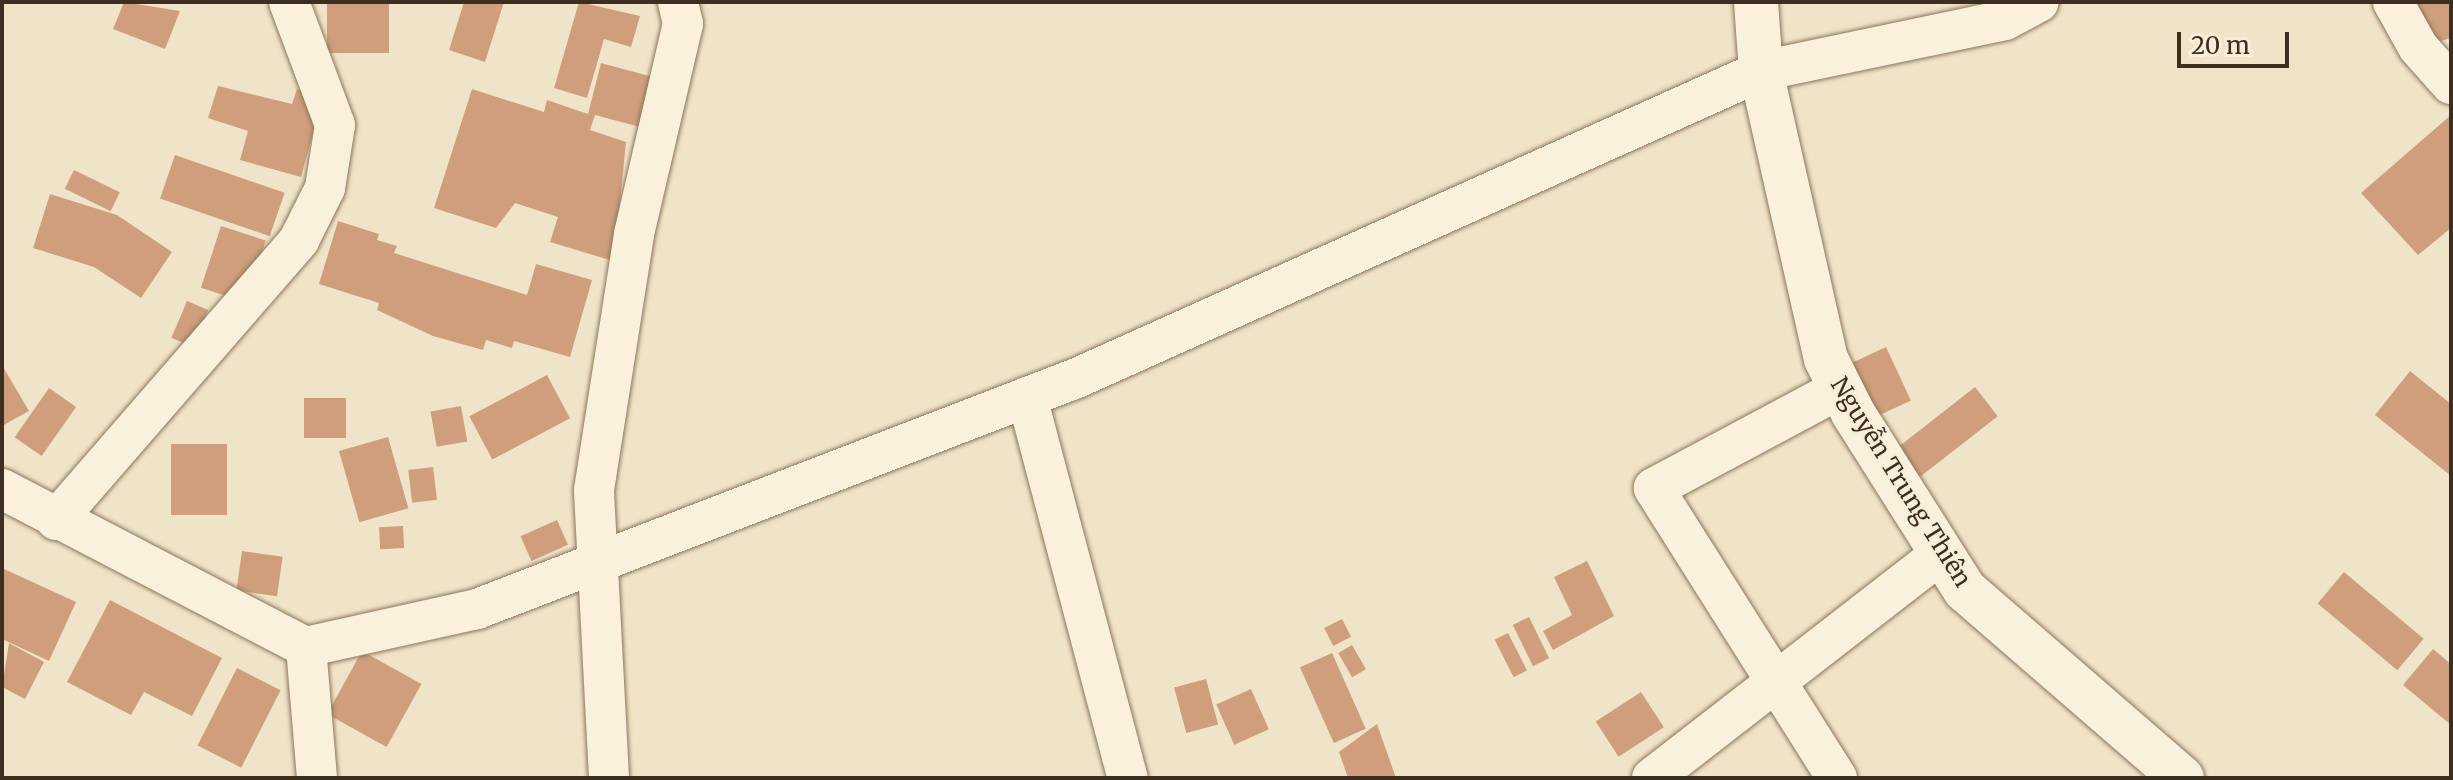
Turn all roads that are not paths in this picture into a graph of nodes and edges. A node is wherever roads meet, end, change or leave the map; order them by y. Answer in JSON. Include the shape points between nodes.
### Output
{"nodes":[{"id":1,"x":289,"y":2,"type":"edge"},
{"id":2,"x":678,"y":2,"type":"edge"},
{"id":3,"x":1756,"y":2,"type":"edge"},
{"id":4,"x":2039,"y":2,"type":"edge"},
{"id":5,"x":2393,"y":2,"type":"edge"},
{"id":6,"x":1761,"y":71,"type":"junction"},
{"id":7,"x":2451,"y":84,"type":"edge"},
{"id":8,"x":1841,"y":388,"type":"junction"},
{"id":9,"x":1027,"y":397,"type":"junction"},
{"id":10,"x":2,"y":489,"type":"edge"},
{"id":11,"x":56,"y":520,"type":"junction"},
{"id":12,"x":1942,"y":553,"type":"junction"},
{"id":13,"x":596,"y":560,"type":"junction"},
{"id":14,"x":306,"y":647,"type":"junction"},
{"id":15,"x":1779,"y":683,"type":"junction"},
{"id":16,"x":317,"y":778,"type":"edge"},
{"id":17,"x":609,"y":778,"type":"edge"},
{"id":18,"x":1128,"y":778,"type":"edge"},
{"id":19,"x":1652,"y":778,"type":"edge"},
{"id":20,"x":1837,"y":778,"type":"edge"},
{"id":21,"x":2182,"y":778,"type":"edge"}],
"edges":[{"from":1,"to":11,"type":"street","via":[[335,125],[319,202],[252,297]]},
{"from":2,"to":13,"type":"street","via":[[683,24],[634,234],[594,490]]},
{"from":3,"to":6,"type":"street","name":"Nguyễn Trung Thiên"},
{"from":4,"to":6,"type":"street","via":[[2005,20]]},
{"from":5,"to":7,"type":"street","via":[[2418,47]]},
{"from":6,"to":8,"type":"street","name":"Nguyễn Trung Thiên","via":[[1826,359]]},
{"from":6,"to":9,"type":"street"},
{"from":8,"to":12,"type":"street","name":"Nguyễn Trung Thiên"},
{"from":8,"to":15,"type":"street","via":[[1654,488]]},
{"from":9,"to":13,"type":"street"},
{"from":9,"to":18,"type":"street"},
{"from":10,"to":11,"type":"street"},
{"from":11,"to":14,"type":"street"},
{"from":12,"to":15,"type":"street"},
{"from":12,"to":21,"type":"street","name":"Nguyễn Trung Thiên","via":[[1965,590]]},
{"from":13,"to":14,"type":"street","via":[[477,609]]},
{"from":13,"to":17,"type":"street"},
{"from":14,"to":16,"type":"street"},
{"from":15,"to":19,"type":"street"},
{"from":15,"to":20,"type":"street"}]}
